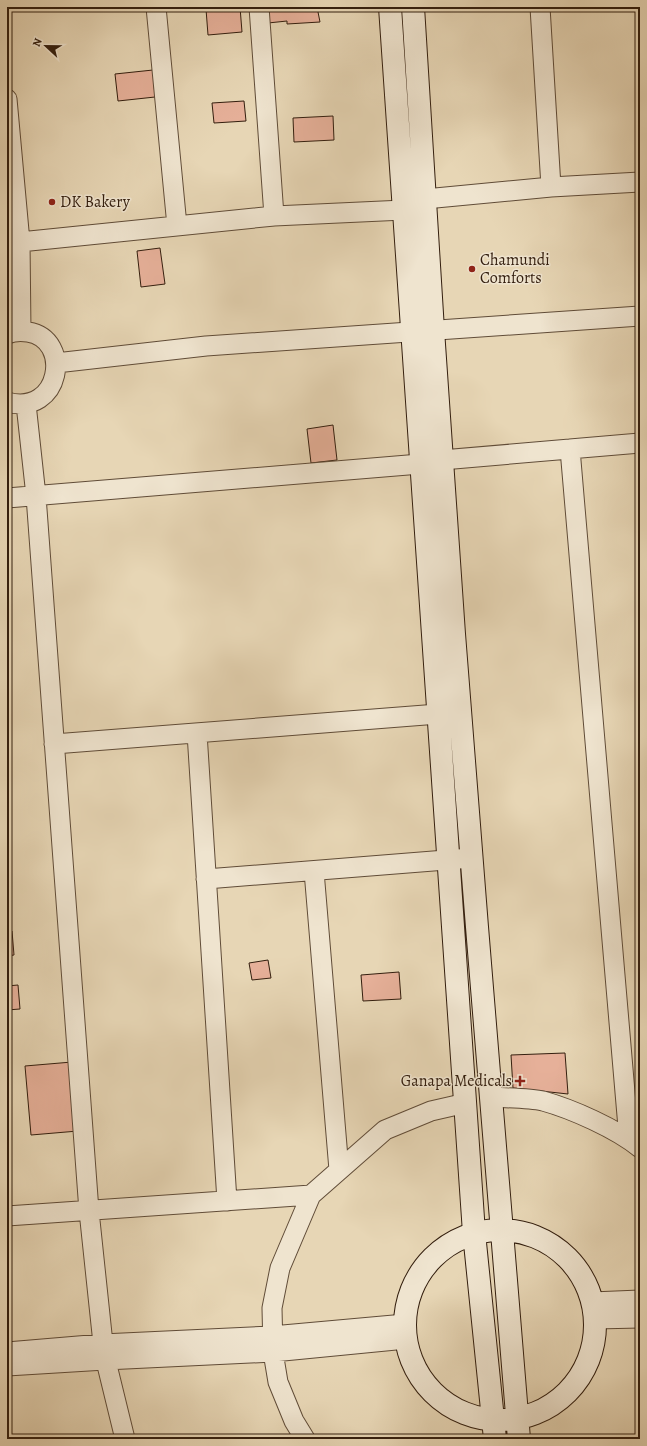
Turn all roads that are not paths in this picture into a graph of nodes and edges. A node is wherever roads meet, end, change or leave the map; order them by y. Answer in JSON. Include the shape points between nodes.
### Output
{"nodes":[{"id":1,"x":156,"y":7,"type":"edge"},
{"id":2,"x":259,"y":7,"type":"edge"},
{"id":3,"x":390,"y":7,"type":"edge"},
{"id":4,"x":413,"y":7,"type":"edge"},
{"id":5,"x":540,"y":7,"type":"edge"},
{"id":6,"x":7,"y":99,"type":"edge"},
{"id":7,"x":640,"y":182,"type":"edge"},
{"id":8,"x":551,"y":187,"type":"junction"},
{"id":9,"x":425,"y":199,"type":"junction"},
{"id":10,"x":404,"y":210,"type":"junction"},
{"id":11,"x":274,"y":216,"type":"junction"},
{"id":12,"x":176,"y":226,"type":"junction"},
{"id":13,"x":20,"y":242,"type":"junction"},
{"id":14,"x":640,"y":316,"type":"edge"},
{"id":15,"x":422,"y":331,"type":"junction"},
{"id":16,"x":14,"y":333,"type":"edge"},
{"id":17,"x":56,"y":364,"type":"junction"},
{"id":18,"x":7,"y":402,"type":"edge"},
{"id":19,"x":26,"y":404,"type":"junction"},
{"id":20,"x":640,"y":443,"type":"edge"},
{"id":21,"x":570,"y":449,"type":"junction"},
{"id":22,"x":442,"y":460,"type":"junction"},
{"id":23,"x":420,"y":464,"type":"junction"},
{"id":24,"x":36,"y":496,"type":"junction"},
{"id":25,"x":7,"y":498,"type":"edge"},
{"id":26,"x":438,"y":714,"type":"junction"},
{"id":27,"x":197,"y":733,"type":"junction"},
{"id":28,"x":54,"y":744,"type":"junction"},
{"id":29,"x":471,"y":858,"type":"junction"},
{"id":30,"x":448,"y":860,"type":"junction"},
{"id":31,"x":314,"y":871,"type":"junction"},
{"id":32,"x":206,"y":879,"type":"junction"},
{"id":33,"x":490,"y":1097,"type":"junction"},
{"id":34,"x":466,"y":1103,"type":"junction"},
{"id":35,"x":634,"y":1143,"type":"edge"},
{"id":36,"x":339,"y":1170,"type":"junction"},
{"id":37,"x":312,"y":1195,"type":"junction"},
{"id":38,"x":227,"y":1201,"type":"junction"},
{"id":39,"x":89,"y":1211,"type":"junction"},
{"id":40,"x":7,"y":1216,"type":"edge"},
{"id":41,"x":502,"y":1229,"type":"junction"},
{"id":42,"x":474,"y":1233,"type":"junction"},
{"id":43,"x":640,"y":1300,"type":"edge"},
{"id":44,"x":594,"y":1310,"type":"junction"},
{"id":45,"x":640,"y":1318,"type":"edge"},
{"id":46,"x":405,"y":1332,"type":"junction"},
{"id":47,"x":272,"y":1344,"type":"junction"},
{"id":48,"x":7,"y":1352,"type":"edge"},
{"id":49,"x":104,"y":1352,"type":"junction"},
{"id":50,"x":7,"y":1366,"type":"edge"},
{"id":51,"x":518,"y":1429,"type":"edge"},
{"id":52,"x":494,"y":1430,"type":"edge"},
{"id":53,"x":125,"y":1439,"type":"edge"},
{"id":54,"x":305,"y":1439,"type":"edge"}],
"edges":[{"from":1,"to":12,"type":"street"},
{"from":2,"to":11,"type":"street"},
{"from":3,"to":10,"type":"street"},
{"from":4,"to":9,"type":"street"},
{"from":5,"to":8,"type":"street"},
{"from":6,"to":13,"type":"street"},
{"from":7,"to":8,"type":"street"},
{"from":8,"to":9,"type":"street"},
{"from":9,"to":15,"type":"street"},
{"from":10,"to":11,"type":"street"},
{"from":10,"to":15,"type":"street"},
{"from":11,"to":12,"type":"street"},
{"from":12,"to":13,"type":"street"},
{"from":13,"to":16,"type":"street"},
{"from":14,"to":15,"type":"street"},
{"from":15,"to":17,"type":"street","via":[[206,346]]},
{"from":15,"to":22,"type":"street"},
{"from":15,"to":23,"type":"street"},
{"from":16,"to":17,"type":"street","via":[[31,333],[41,337],[54,353]]},
{"from":17,"to":19,"type":"street","via":[[56,375],[52,385],[45,394]]},
{"from":18,"to":19,"type":"street"},
{"from":19,"to":24,"type":"street"},
{"from":20,"to":21,"type":"street"},
{"from":21,"to":22,"type":"street"},
{"from":21,"to":35,"type":"street"},
{"from":22,"to":29,"type":"street"},
{"from":23,"to":24,"type":"street"},
{"from":23,"to":26,"type":"street"},
{"from":24,"to":25,"type":"street"},
{"from":24,"to":28,"type":"street"},
{"from":26,"to":27,"type":"street"},
{"from":26,"to":30,"type":"street"},
{"from":27,"to":28,"type":"street"},
{"from":27,"to":32,"type":"street"},
{"from":28,"to":39,"type":"street"},
{"from":29,"to":30,"type":"street"},
{"from":29,"to":33,"type":"street"},
{"from":30,"to":31,"type":"street"},
{"from":30,"to":34,"type":"street"},
{"from":31,"to":32,"type":"street"},
{"from":31,"to":36,"type":"street"},
{"from":32,"to":38,"type":"street"},
{"from":33,"to":35,"type":"street","via":[[542,1101],[587,1118]]},
{"from":33,"to":41,"type":"street"},
{"from":34,"to":36,"type":"street","via":[[431,1111],[385,1130]]},
{"from":34,"to":42,"type":"street"},
{"from":36,"to":37,"type":"street"},
{"from":37,"to":38,"type":"street"},
{"from":37,"to":47,"type":"street","via":[[280,1268],[272,1308]]},
{"from":38,"to":39,"type":"street"},
{"from":39,"to":40,"type":"street"},
{"from":39,"to":49,"type":"street"},
{"from":41,"to":42,"type":"street"},
{"from":41,"to":44,"type":"street","via":[[533,1234],[560,1250],[580,1274]]},
{"from":41,"to":51,"type":"street"},
{"from":42,"to":46,"type":"street","via":[[451,1242],[432,1258],[417,1277],[408,1300]]},
{"from":42,"to":52,"type":"street"},
{"from":43,"to":44,"type":"street"},
{"from":44,"to":45,"type":"street"},
{"from":44,"to":51,"type":"street","via":[[592,1346],[582,1372],[565,1394]]},
{"from":46,"to":47,"type":"street"},
{"from":46,"to":52,"type":"street","via":[[411,1360],[421,1379],[435,1395],[452,1408],[472,1416]]},
{"from":47,"to":49,"type":"street"},
{"from":47,"to":54,"type":"street","via":[[278,1382],[294,1421]]},
{"from":48,"to":49,"type":"street"},
{"from":49,"to":50,"type":"street"},
{"from":49,"to":53,"type":"street"},
{"from":51,"to":52,"type":"street"}]}
